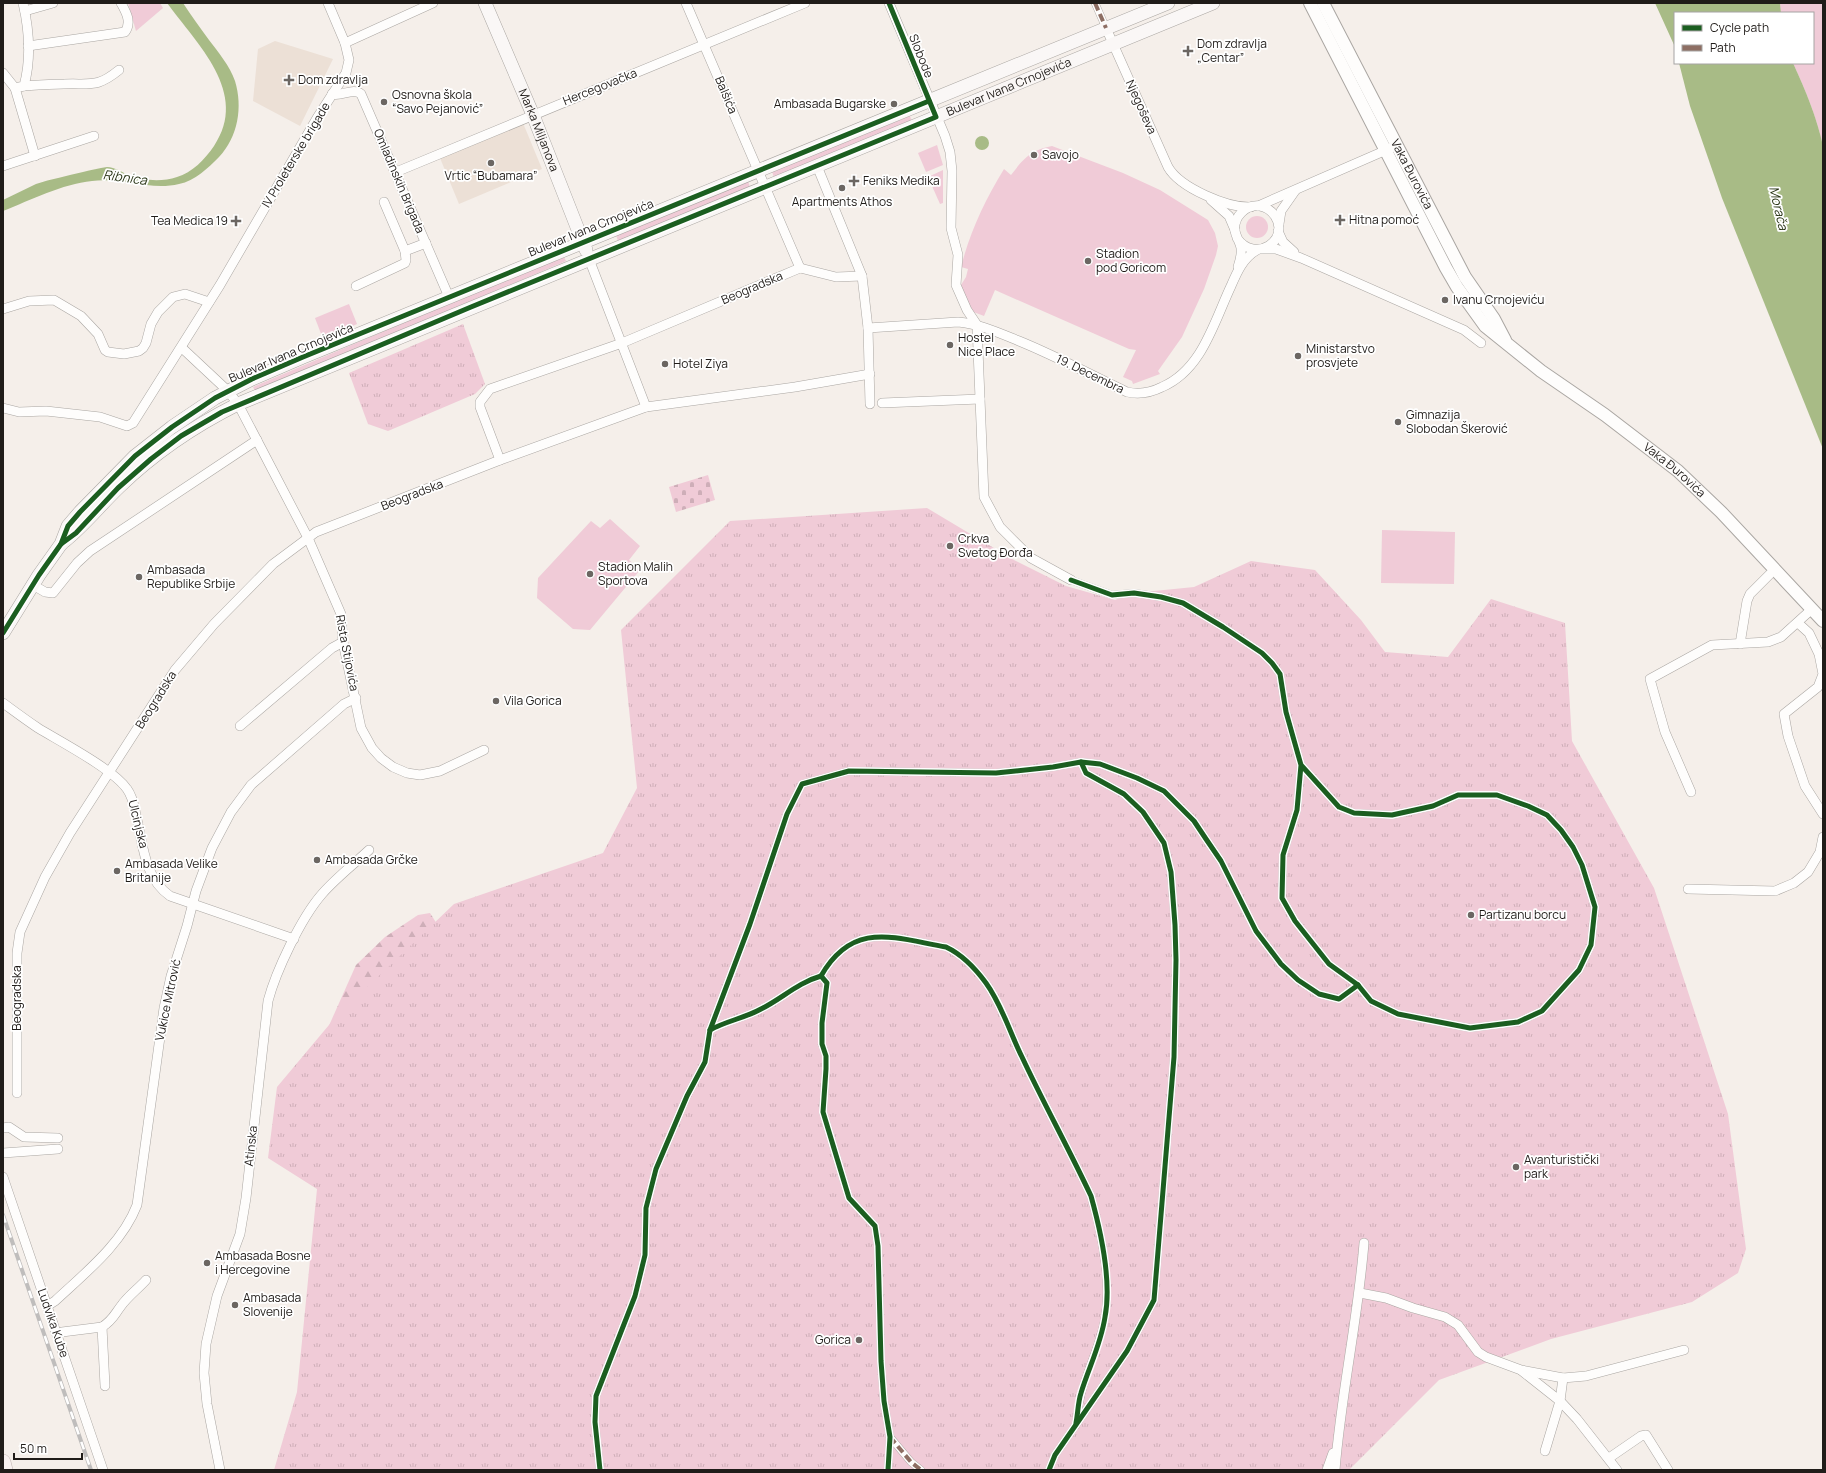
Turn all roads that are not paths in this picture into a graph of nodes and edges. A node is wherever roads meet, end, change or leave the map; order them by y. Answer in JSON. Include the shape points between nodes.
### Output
{"nodes":[{"id":1,"x":53,"y":3,"type":"edge"},
{"id":2,"x":121,"y":3,"type":"edge"},
{"id":3,"x":328,"y":3,"type":"edge"},
{"id":4,"x":433,"y":3,"type":"edge"},
{"id":5,"x":485,"y":3,"type":"edge"},
{"id":6,"x":686,"y":3,"type":"edge"},
{"id":7,"x":805,"y":3,"type":"edge"},
{"id":8,"x":888,"y":3,"type":"edge"},
{"id":9,"x":1096,"y":3,"type":"edge"},
{"id":10,"x":1168,"y":3,"type":"edge"},
{"id":11,"x":1213,"y":3,"type":"edge"},
{"id":12,"x":1310,"y":3,"type":"edge"},
{"id":13,"x":1323,"y":3,"type":"edge"},
{"id":14,"x":24,"y":7,"type":"edge"},
{"id":15,"x":1106,"y":28,"type":"junction"},
{"id":16,"x":345,"y":43,"type":"junction"},
{"id":17,"x":704,"y":44,"type":"junction"},
{"id":18,"x":1113,"y":44,"type":"junction"},
{"id":19,"x":28,"y":46,"type":"junction"},
{"id":20,"x":119,"y":70,"type":"dead end"},
{"id":21,"x":3,"y":73,"type":"edge"},
{"id":22,"x":20,"y":87,"type":"junction"},
{"id":23,"x":332,"y":94,"type":"junction"},
{"id":24,"x":929,"y":101,"type":"junction"},
{"id":25,"x":533,"y":115,"type":"junction"},
{"id":26,"x":936,"y":117,"type":"junction"},
{"id":27,"x":94,"y":136,"type":"dead end"},
{"id":28,"x":1391,"y":148,"type":"junction"},
{"id":29,"x":35,"y":156,"type":"junction"},
{"id":30,"x":3,"y":166,"type":"edge"},
{"id":31,"x":817,"y":166,"type":"junction"},
{"id":32,"x":759,"y":170,"type":"junction"},
{"id":33,"x":396,"y":172,"type":"junction"},
{"id":34,"x":765,"y":187,"type":"junction"},
{"id":35,"x":1296,"y":190,"type":"junction"},
{"id":36,"x":1206,"y":195,"type":"junction"},
{"id":37,"x":384,"y":202,"type":"dead end"},
{"id":38,"x":1254,"y":206,"type":"junction"},
{"id":39,"x":1278,"y":228,"type":"junction"},
{"id":40,"x":1236,"y":235,"type":"junction"},
{"id":41,"x":426,"y":242,"type":"junction"},
{"id":42,"x":583,"y":242,"type":"junction"},
{"id":43,"x":1260,"y":249,"type":"junction"},
{"id":44,"x":405,"y":251,"type":"junction"},
{"id":45,"x":1301,"y":258,"type":"junction"},
{"id":46,"x":589,"y":259,"type":"junction"},
{"id":47,"x":800,"y":268,"type":"junction"},
{"id":48,"x":1237,"y":273,"type":"junction"},
{"id":49,"x":862,"y":276,"type":"junction"},
{"id":50,"x":356,"y":286,"type":"dead end"},
{"id":51,"x":450,"y":297,"type":"junction"},
{"id":52,"x":209,"y":302,"type":"junction"},
{"id":53,"x":3,"y":308,"type":"edge"},
{"id":54,"x":977,"y":325,"type":"junction"},
{"id":55,"x":868,"y":328,"type":"junction"},
{"id":56,"x":622,"y":343,"type":"junction"},
{"id":57,"x":1481,"y":343,"type":"dead end"},
{"id":58,"x":182,"y":348,"type":"junction"},
{"id":59,"x":870,"y":374,"type":"junction"},
{"id":60,"x":228,"y":391,"type":"junction"},
{"id":61,"x":980,"y":399,"type":"junction"},
{"id":62,"x":882,"y":403,"type":"dead end"},
{"id":63,"x":238,"y":404,"type":"junction"},
{"id":64,"x":870,"y":404,"type":"dead end"},
{"id":65,"x":646,"y":407,"type":"junction"},
{"id":66,"x":3,"y":408,"type":"edge"},
{"id":67,"x":256,"y":440,"type":"junction"},
{"id":68,"x":500,"y":460,"type":"junction"},
{"id":69,"x":308,"y":538,"type":"junction"},
{"id":70,"x":61,"y":544,"type":"junction"},
{"id":71,"x":1770,"y":574,"type":"dead end"},
{"id":72,"x":1071,"y":580,"type":"joint"},
{"id":73,"x":33,"y":585,"type":"junction"},
{"id":74,"x":1812,"y":609,"type":"junction"},
{"id":75,"x":1823,"y":621,"type":"edge"},
{"id":76,"x":1798,"y":622,"type":"junction"},
{"id":77,"x":3,"y":633,"type":"edge"},
{"id":78,"x":343,"y":642,"type":"junction"},
{"id":79,"x":1740,"y":644,"type":"junction"},
{"id":80,"x":356,"y":698,"type":"junction"},
{"id":81,"x":3,"y":703,"type":"edge"},
{"id":82,"x":240,"y":726,"type":"dead end"},
{"id":83,"x":484,"y":750,"type":"dead end"},
{"id":84,"x":1081,"y":762,"type":"junction"},
{"id":85,"x":1301,"y":765,"type":"junction"},
{"id":86,"x":108,"y":772,"type":"junction"},
{"id":87,"x":1691,"y":792,"type":"dead end"},
{"id":88,"x":1823,"y":814,"type":"edge"},
{"id":89,"x":1823,"y":837,"type":"edge"},
{"id":90,"x":369,"y":850,"type":"dead end"},
{"id":91,"x":1688,"y":889,"type":"dead end"},
{"id":92,"x":193,"y":904,"type":"junction"},
{"id":93,"x":294,"y":939,"type":"junction"},
{"id":94,"x":821,"y":976,"type":"junction"},
{"id":95,"x":1358,"y":985,"type":"junction"},
{"id":96,"x":710,"y":1030,"type":"junction"},
{"id":97,"x":17,"y":1093,"type":"dead end"},
{"id":98,"x":3,"y":1128,"type":"edge"},
{"id":99,"x":58,"y":1138,"type":"dead end"},
{"id":100,"x":58,"y":1149,"type":"dead end"},
{"id":101,"x":3,"y":1153,"type":"edge"},
{"id":102,"x":3,"y":1176,"type":"edge"},
{"id":103,"x":1364,"y":1243,"type":"dead end"},
{"id":104,"x":146,"y":1280,"type":"dead end"},
{"id":105,"x":1360,"y":1293,"type":"junction"},
{"id":106,"x":47,"y":1306,"type":"junction"},
{"id":107,"x":102,"y":1327,"type":"junction"},
{"id":108,"x":57,"y":1335,"type":"junction"},
{"id":109,"x":1684,"y":1350,"type":"dead end"},
{"id":110,"x":1521,"y":1370,"type":"junction"},
{"id":111,"x":1563,"y":1378,"type":"junction"},
{"id":112,"x":105,"y":1386,"type":"dead end"},
{"id":113,"x":1560,"y":1401,"type":"junction"},
{"id":114,"x":1075,"y":1427,"type":"junction"},
{"id":115,"x":890,"y":1436,"type":"junction"},
{"id":116,"x":1338,"y":1436,"type":"junction"},
{"id":117,"x":1545,"y":1451,"type":"dead end"},
{"id":118,"x":1609,"y":1458,"type":"junction"},
{"id":119,"x":3,"y":1462,"type":"edge"},
{"id":120,"x":5,"y":1470,"type":"edge"},
{"id":121,"x":103,"y":1470,"type":"edge"},
{"id":122,"x":220,"y":1470,"type":"edge"},
{"id":123,"x":600,"y":1470,"type":"edge"},
{"id":124,"x":888,"y":1470,"type":"edge"},
{"id":125,"x":921,"y":1470,"type":"edge"},
{"id":126,"x":1049,"y":1470,"type":"edge"},
{"id":127,"x":1327,"y":1470,"type":"edge"},
{"id":128,"x":1335,"y":1470,"type":"edge"},
{"id":129,"x":1618,"y":1470,"type":"edge"},
{"id":130,"x":1668,"y":1470,"type":"edge"}],
"edges":[{"from":1,"to":14,"type":"street"},
{"from":2,"to":19,"type":"street","via":[[128,17],[129,27],[126,32]]},
{"from":3,"to":16,"type":"street"},
{"from":4,"to":16,"type":"street"},
{"from":5,"to":25,"type":"main road","name":"Marka Miljanova"},
{"from":6,"to":17,"type":"street","name":"Balšića"},
{"from":7,"to":17,"type":"street","name":"Hercegovačka"},
{"from":8,"to":24,"type":"street","name":"Slobode"},
{"from":9,"to":15,"type":"street","name":"Njegoševa"},
{"from":10,"to":15,"type":"main road","name":"Bulevar Ivana Crnojevića"},
{"from":11,"to":18,"type":"main road","name":"Bulevar Ivana Crnojevića"},
{"from":12,"to":28,"type":"street","name":"Vaka Đurovića"},
{"from":13,"to":28,"type":"street","name":"Vaka Đurovića"},
{"from":14,"to":19,"type":"street"},
{"from":15,"to":18,"type":"street","name":"Njegoševa"},
{"from":15,"to":24,"type":"main road","name":"Bulevar Ivana Crnojevića"},
{"from":16,"to":23,"type":"street","name":"IV Proleterske brigade","via":[[349,66]]},
{"from":17,"to":25,"type":"street","name":"Hercegovačka"},
{"from":17,"to":32,"type":"street","name":"Balšića"},
{"from":18,"to":26,"type":"main road","name":"Bulevar Ivana Crnojevića"},
{"from":18,"to":36,"type":"street","name":"Njegoševa","via":[[1170,172]]},
{"from":19,"to":22,"type":"street","via":[[27,76]]},
{"from":20,"to":22,"type":"street","via":[[109,78],[93,84]]},
{"from":21,"to":22,"type":"street"},
{"from":22,"to":29,"type":"street"},
{"from":23,"to":33,"type":"street","name":"Omladinskih Brigada","via":[[357,91],[361,94]]},
{"from":23,"to":52,"type":"street","name":"IV Proleterske brigade"},
{"from":24,"to":26,"type":"street","name":"Slobode"},
{"from":24,"to":32,"type":"main road","name":"Bulevar Ivana Crnojevića"},
{"from":25,"to":33,"type":"street","name":"Hercegovačka"},
{"from":25,"to":42,"type":"main road","name":"Marka Miljanova"},
{"from":26,"to":31,"type":"main road","name":"Bulevar Ivana Crnojevića"},
{"from":26,"to":54,"type":"street","via":[[951,158],[951,228],[958,255],[956,285]]},
{"from":27,"to":29,"type":"street"},
{"from":28,"to":35,"type":"street","name":"Vaka Đurovića"},
{"from":28,"to":74,"type":"street","name":"Vaka Đurovića","via":[[1465,277],[1494,319],[1506,342],[1541,371],[1605,414],[1674,468],[1721,512]]},
{"from":29,"to":30,"type":"street"},
{"from":31,"to":34,"type":"main road","name":"Bulevar Ivana Crnojevića"},
{"from":31,"to":49,"type":"street"},
{"from":32,"to":34,"type":"street","name":"Balšića"},
{"from":32,"to":42,"type":"main road","name":"Bulevar Ivana Crnojevića"},
{"from":33,"to":41,"type":"street","name":"Omladinskih Brigada"},
{"from":34,"to":46,"type":"main road","name":"Bulevar Ivana Crnojevića"},
{"from":34,"to":47,"type":"street"},
{"from":35,"to":38,"type":"street","name":"Vaka Đurovića"},
{"from":35,"to":39,"type":"street","via":[[1281,211]]},
{"from":36,"to":38,"type":"street","via":[[1235,206]]},
{"from":36,"to":40,"type":"street","via":[[1229,216]]},
{"from":37,"to":44,"type":"street"},
{"from":38,"to":39,"type":"street","via":[[1264,207],[1272,212]]},
{"from":38,"to":40,"type":"street","via":[[1238,216],[1235,224]]},
{"from":39,"to":43,"type":"street","via":[[1272,243]]},
{"from":39,"to":45,"type":"street","via":[[1285,246]]},
{"from":40,"to":43,"type":"street","via":[[1247,247]]},
{"from":40,"to":48,"type":"street","name":"19. Decembra","via":[[1241,253]]},
{"from":41,"to":44,"type":"street"},
{"from":41,"to":51,"type":"street","name":"Omladinskih Brigada"},
{"from":42,"to":46,"type":"main road","name":"Marka Miljanova"},
{"from":42,"to":51,"type":"main road","name":"Bulevar Ivana Crnojevića"},
{"from":43,"to":45,"type":"street","via":[[1281,250]]},
{"from":43,"to":48,"type":"street","name":"19. Decembra","via":[[1245,259]]},
{"from":44,"to":50,"type":"street","via":[[405,263]]},
{"from":45,"to":57,"type":"street","via":[[1469,332]]},
{"from":46,"to":56,"type":"street"},
{"from":46,"to":63,"type":"main road","name":"Bulevar Ivana Crnojevića"},
{"from":47,"to":49,"type":"street","via":[[836,277]]},
{"from":47,"to":56,"type":"street","name":"Beogradska"},
{"from":48,"to":54,"type":"street","name":"19. Decembra","via":[[1210,334],[1191,366],[1172,382],[1146,393],[1127,392],[1050,354]]},
{"from":49,"to":55,"type":"street"},
{"from":51,"to":60,"type":"main road","name":"Bulevar Ivana Crnojevića","via":[[303,357]]},
{"from":52,"to":53,"type":"street","via":[[185,294],[173,297],[158,312],[143,348],[124,354],[105,350],[98,334],[81,316],[54,300],[29,301]]},
{"from":52,"to":58,"type":"street","name":"IV Proleterske brigade"},
{"from":54,"to":55,"type":"street","name":"19. Decembra","via":[[958,322]]},
{"from":54,"to":61,"type":"street"},
{"from":55,"to":59,"type":"street"},
{"from":56,"to":65,"type":"street"},
{"from":56,"to":68,"type":"street","name":"Beogradska","via":[[490,388],[480,402],[480,408]]},
{"from":58,"to":60,"type":"street"},
{"from":58,"to":66,"type":"street","name":"IV Proleterske brigade","via":[[134,422],[127,426],[100,417],[46,411],[19,412]]},
{"from":59,"to":64,"type":"street"},
{"from":59,"to":65,"type":"street","name":"Beogradska"},
{"from":60,"to":63,"type":"street"},
{"from":60,"to":70,"type":"main road","name":"Bulevar Ivana Crnojevića","via":[[172,427],[135,456],[68,526]]},
{"from":61,"to":62,"type":"street"},
{"from":61,"to":72,"type":"street","via":[[984,497],[1000,527],[1031,558]]},
{"from":63,"to":67,"type":"street","name":"Rista Stijovića"},
{"from":63,"to":70,"type":"main road","name":"Bulevar Ivana Crnojevića","via":[[197,426],[151,459],[118,488],[76,533]]},
{"from":65,"to":68,"type":"street","name":"Beogradska"},
{"from":67,"to":69,"type":"street","name":"Rista Stijovića"},
{"from":67,"to":73,"type":"street","via":[[90,551],[53,593],[45,592]]},
{"from":68,"to":69,"type":"street","name":"Beogradska","via":[[316,532]]},
{"from":69,"to":78,"type":"street","name":"Rista Stijovića","via":[[341,614]]},
{"from":69,"to":86,"type":"street","name":"Beogradska","via":[[273,564],[214,624],[175,670]]},
{"from":70,"to":73,"type":"main road"},
{"from":71,"to":79,"type":"street","via":[[1750,594]]},
{"from":72,"to":85,"type":"street","via":[[1112,595],[1134,593],[1183,603],[1262,653],[1280,674],[1286,712]]},
{"from":73,"to":77,"type":"main road"},
{"from":74,"to":75,"type":"street","name":"Vaka Đurovića"},
{"from":74,"to":76,"type":"street"},
{"from":76,"to":79,"type":"street","via":[[1781,637],[1768,642]]},
{"from":76,"to":88,"type":"street","via":[[1809,633],[1819,654],[1823,674],[1818,687],[1784,714],[1788,736],[1805,786]]},
{"from":78,"to":80,"type":"street","name":"Rista Stijovića"},
{"from":78,"to":82,"type":"street","via":[[332,648]]},
{"from":79,"to":87,"type":"street","via":[[1712,645],[1650,679],[1665,732]]},
{"from":80,"to":83,"type":"street","name":"Rista Stijovića","via":[[361,728],[368,742],[381,758],[400,771],[420,775],[434,773]]},
{"from":80,"to":92,"type":"street","name":"Vukice Mitrović","via":[[344,704],[244,792],[212,848]]},
{"from":81,"to":86,"type":"street","name":"Ulcinjska"},
{"from":84,"to":95,"type":"street","via":[[1100,764],[1137,778],[1164,791],[1179,805],[1194,821],[1221,861],[1256,931],[1281,964],[1298,980],[1319,994],[1339,999]]},
{"from":84,"to":96,"type":"street","via":[[996,772],[849,771],[802,784],[787,814],[750,924]]},
{"from":84,"to":114,"type":"street","via":[[1086,773],[1124,794],[1143,812],[1164,842],[1171,872],[1176,960],[1174,1057],[1154,1300],[1127,1350]]},
{"from":85,"to":95,"type":"street","via":[[1297,810],[1284,855],[1282,898],[1295,921],[1329,964]]},
{"from":85,"to":95,"type":"street","via":[[1339,807],[1354,814],[1392,815],[1434,806],[1458,795],[1497,795],[1547,815],[1573,847],[1582,865],[1595,907],[1591,945],[1579,970],[1542,1011],[1518,1022],[1470,1028],[1398,1014],[1371,1001]]},
{"from":86,"to":92,"type":"street","name":"Ulcinjska","via":[[122,783],[131,796],[148,869],[154,881],[170,896]]},
{"from":86,"to":97,"type":"street","name":"Beogradska","via":[[45,877],[20,932],[17,953]]},
{"from":89,"to":91,"type":"street","via":[[1820,852],[1808,872],[1794,883],[1775,890]]},
{"from":90,"to":93,"type":"street","name":"Atinska","via":[[321,896]]},
{"from":92,"to":93,"type":"street","name":"Ulcinjska"},
{"from":92,"to":106,"type":"street","name":"Vukice Mitrović","via":[[164,1008],[137,1205],[128,1224],[103,1255]]},
{"from":93,"to":122,"type":"street","name":"Atinska","via":[[272,986],[268,1001],[240,1234],[217,1296],[206,1344],[204,1373],[207,1404]]},
{"from":94,"to":96,"type":"street","via":[[806,980],[745,1017]]},
{"from":94,"to":114,"type":"street","via":[[839,951],[861,938],[873,936],[946,947],[970,963],[987,984],[1091,1196],[1097,1219],[1106,1278],[1107,1304],[1100,1340],[1081,1394]]},
{"from":94,"to":115,"type":"street","via":[[827,984],[822,1023],[822,1044],[826,1058],[823,1112],[849,1198],[875,1226],[878,1246],[881,1361]]},
{"from":96,"to":123,"type":"street","via":[[705,1062],[687,1096],[656,1169],[646,1208],[645,1255],[635,1296],[596,1396],[595,1422]]},
{"from":98,"to":99,"type":"street","via":[[9,1127],[24,1137]]},
{"from":100,"to":101,"type":"street"},
{"from":102,"to":106,"type":"street","name":"Ludvika Kube"},
{"from":103,"to":105,"type":"street"},
{"from":104,"to":107,"type":"street","via":[[121,1305],[110,1322]]},
{"from":105,"to":110,"type":"street","via":[[1386,1298],[1445,1317],[1458,1325],[1478,1352]]},
{"from":105,"to":116,"type":"street"},
{"from":106,"to":108,"type":"street","name":"Ludvika Kube"},
{"from":107,"to":108,"type":"street","via":[[62,1332]]},
{"from":107,"to":112,"type":"street"},
{"from":108,"to":121,"type":"street","name":"Ludvika Kube"},
{"from":109,"to":111,"type":"street","via":[[1586,1376]]},
{"from":110,"to":111,"type":"street"},
{"from":110,"to":113,"type":"street"},
{"from":111,"to":113,"type":"street"},
{"from":113,"to":117,"type":"street"},
{"from":113,"to":118,"type":"street"},
{"from":114,"to":126,"type":"street","via":[[1055,1455]]},
{"from":115,"to":124,"type":"street"},
{"from":115,"to":125,"type":"street"},
{"from":116,"to":127,"type":"street"},
{"from":116,"to":128,"type":"street"},
{"from":118,"to":129,"type":"street"},
{"from":118,"to":130,"type":"street","via":[[1646,1435]]},
{"from":119,"to":120,"type":"main road"}]}
